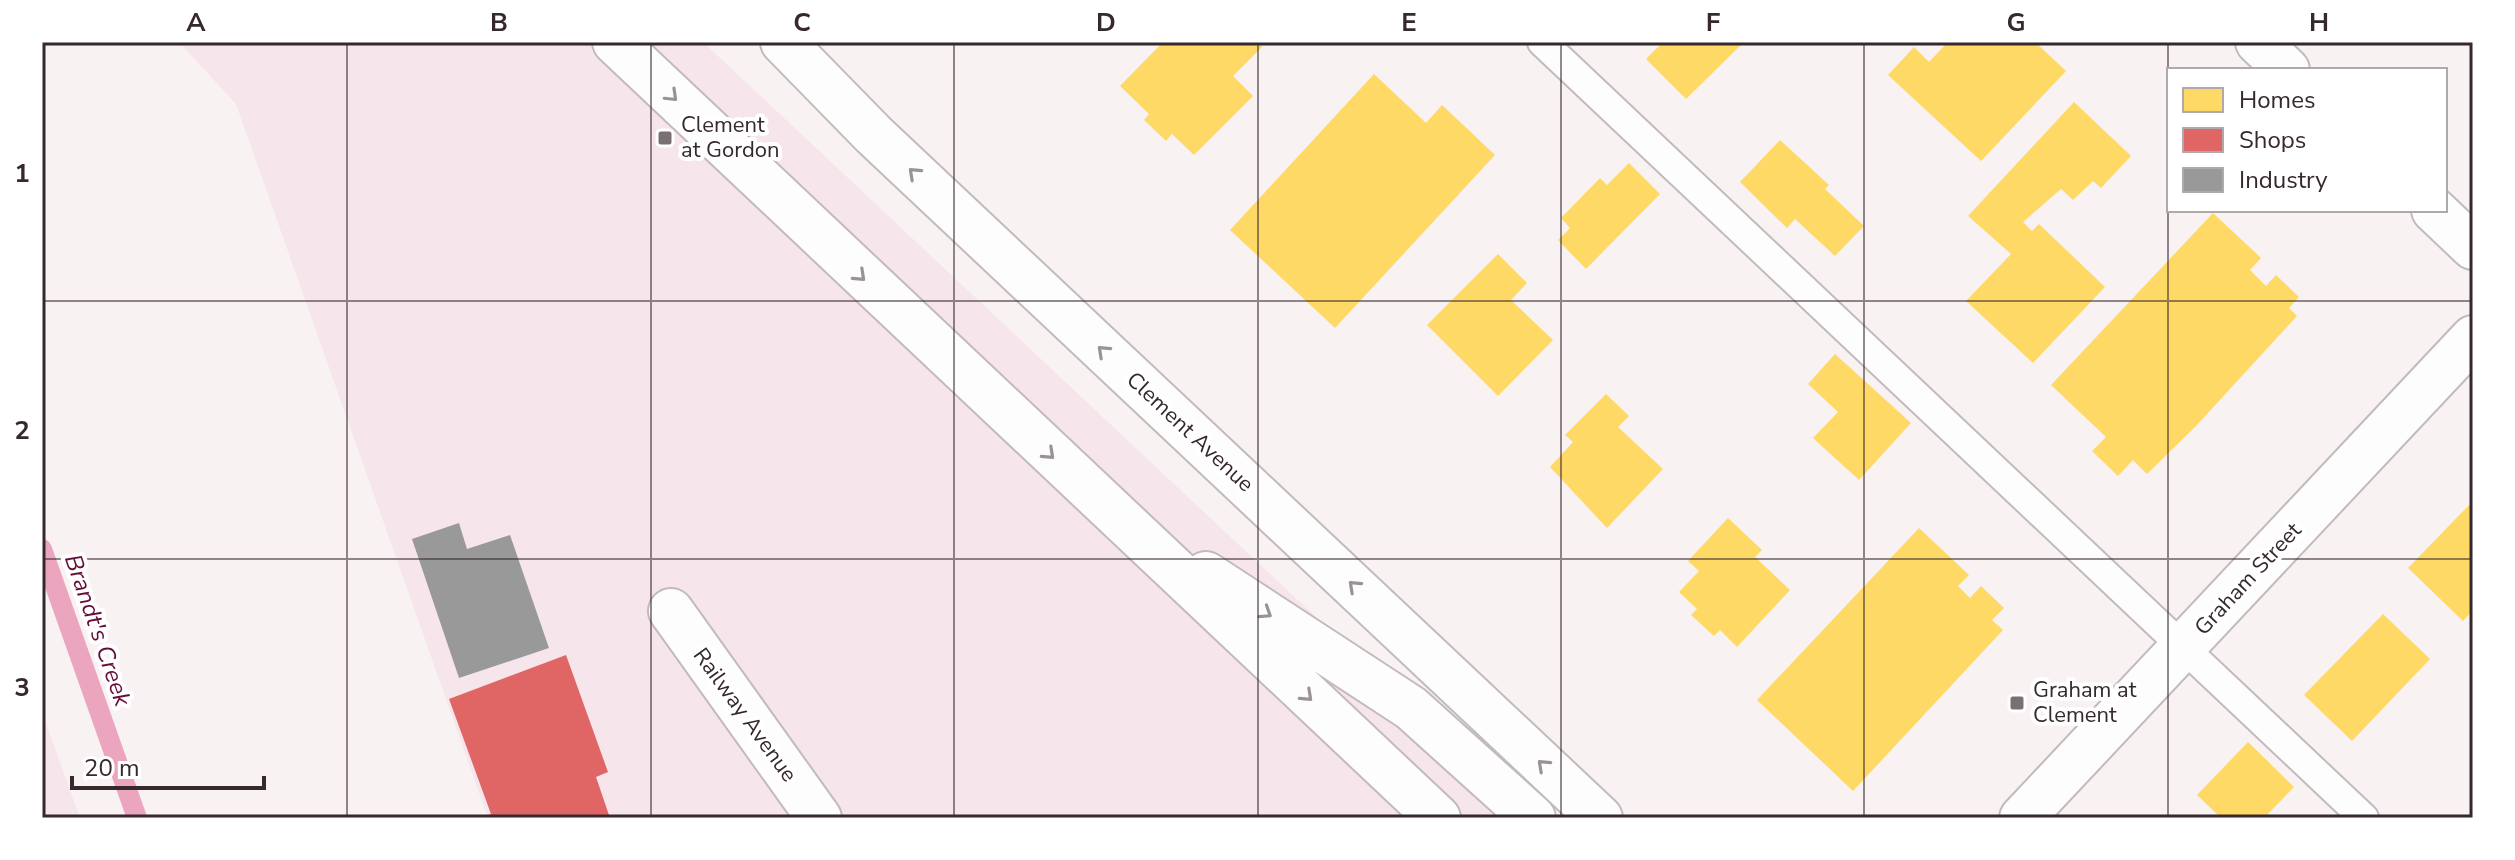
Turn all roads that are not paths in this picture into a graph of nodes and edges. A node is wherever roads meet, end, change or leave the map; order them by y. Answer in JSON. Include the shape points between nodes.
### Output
{"nodes":[{"id":1,"x":615,"y":42,"type":"edge"},
{"id":2,"x":783,"y":42,"type":"edge"},
{"id":3,"x":1542,"y":42,"type":"edge"},
{"id":4,"x":2258,"y":42,"type":"edge"},
{"id":5,"x":2285,"y":68,"type":"edge"},
{"id":6,"x":2436,"y":212,"type":"edge"},
{"id":7,"x":2473,"y":247,"type":"edge"},
{"id":8,"x":2473,"y":338,"type":"edge"},
{"id":9,"x":1107,"y":509,"type":"junction"},
{"id":10,"x":671,"y":611,"type":"dead end"},
{"id":11,"x":2184,"y":648,"type":"junction"},
{"id":12,"x":819,"y":818,"type":"edge"},
{"id":13,"x":1438,"y":818,"type":"edge"},
{"id":14,"x":1533,"y":818,"type":"edge"},
{"id":15,"x":1600,"y":818,"type":"edge"},
{"id":16,"x":2022,"y":818,"type":"edge"},
{"id":17,"x":2364,"y":818,"type":"edge"}],
"edges":[{"from":1,"to":9,"type":"main road","one_way":true},
{"from":15,"to":2,"type":"main road","name":"Clement Avenue","one_way":true,"via":[[874,135]]},
{"from":3,"to":11,"type":"lane"},
{"from":4,"to":5,"type":"main road"},
{"from":6,"to":7,"type":"main road"},
{"from":8,"to":11,"type":"main road","name":"Graham Street"},
{"from":9,"to":13,"type":"main road","one_way":true},
{"from":9,"to":14,"type":"main road","one_way":true,"via":[[1411,708]]},
{"from":10,"to":12,"type":"main road","name":"Railway Avenue"},
{"from":11,"to":16,"type":"main road","name":"Graham Street"},
{"from":11,"to":17,"type":"lane"}]}
